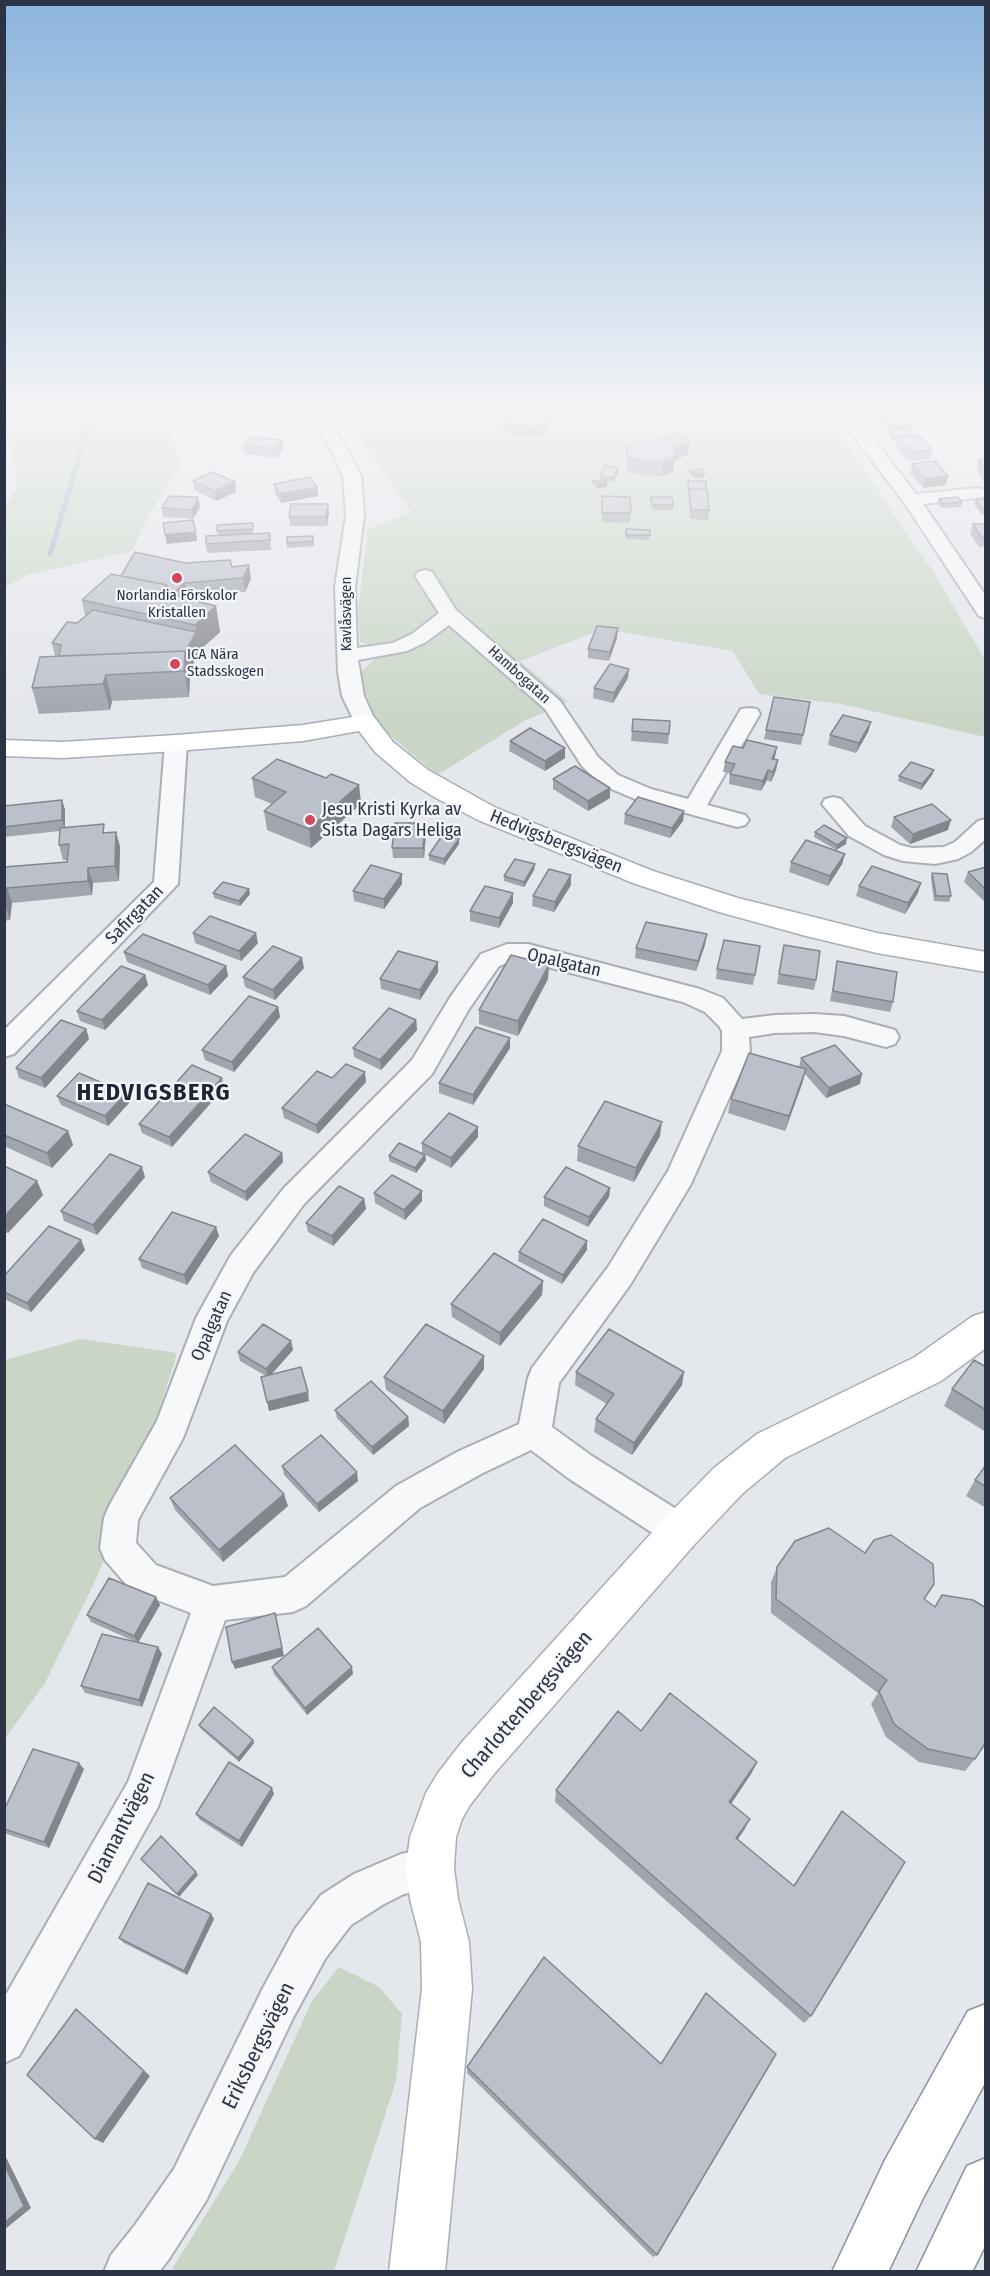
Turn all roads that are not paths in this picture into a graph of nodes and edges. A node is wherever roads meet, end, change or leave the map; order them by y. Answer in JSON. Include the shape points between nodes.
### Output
{"nodes":[{"id":1,"x":355,"y":513,"type":"edge"},
{"id":2,"x":920,"y":513,"type":"edge"},
{"id":3,"x":425,"y":576,"type":"dead end"},
{"id":4,"x":986,"y":612,"type":"edge"},
{"id":5,"x":449,"y":614,"type":"junction"},
{"id":6,"x":347,"y":655,"type":"junction"},
{"id":7,"x":749,"y":714,"type":"dead end"},
{"id":8,"x":365,"y":722,"type":"junction"},
{"id":9,"x":176,"y":743,"type":"junction"},
{"id":10,"x":4,"y":748,"type":"edge"},
{"id":11,"x":833,"y":804,"type":"dead end"},
{"id":12,"x":694,"y":808,"type":"junction"},
{"id":13,"x":737,"y":820,"type":"dead end"},
{"id":14,"x":986,"y":826,"type":"edge"},
{"id":15,"x":986,"y":962,"type":"edge"},
{"id":16,"x":735,"y":1030,"type":"junction"},
{"id":17,"x":886,"y":1037,"type":"dead end"},
{"id":18,"x":4,"y":1047,"type":"edge"},
{"id":19,"x":986,"y":1327,"type":"edge"},
{"id":20,"x":534,"y":1433,"type":"junction"},
{"id":21,"x":680,"y":1531,"type":"junction"},
{"id":22,"x":213,"y":1604,"type":"junction"},
{"id":23,"x":430,"y":1868,"type":"junction"},
{"id":24,"x":986,"y":2029,"type":"edge"},
{"id":25,"x":4,"y":2041,"type":"edge"},
{"id":26,"x":986,"y":2185,"type":"edge"},
{"id":27,"x":128,"y":2271,"type":"edge"},
{"id":28,"x":417,"y":2271,"type":"edge"},
{"id":29,"x":859,"y":2271,"type":"edge"},
{"id":30,"x":943,"y":2271,"type":"edge"}],
"edges":[{"from":1,"to":6,"type":"street","name":"Kavlåsvägen","via":[[345,587]]},
{"from":2,"to":4,"type":"street"},
{"from":3,"to":5,"type":"street","name":"Hambogatan"},
{"from":5,"to":6,"type":"street","via":[[428,632],[400,647]]},
{"from":5,"to":12,"type":"street","name":"Hambogatan","via":[[553,705],[590,761],[610,780]]},
{"from":6,"to":8,"type":"street","name":"Kavlåsvägen","via":[[353,696]]},
{"from":7,"to":12,"type":"street"},
{"from":8,"to":9,"type":"main road","via":[[303,733]]},
{"from":8,"to":15,"type":"main road","name":"Hedvigsbergsvägen","via":[[384,747],[445,792],[487,814],[643,877],[816,928]]},
{"from":9,"to":10,"type":"main road","via":[[62,750]]},
{"from":9,"to":18,"type":"street","name":"Safirgatan","via":[[166,884]]},
{"from":11,"to":14,"type":"street","via":[[857,831],[911,856],[950,854]]},
{"from":12,"to":13,"type":"street","name":"Hambogatan"},
{"from":16,"to":17,"type":"street","via":[[814,1023]]},
{"from":16,"to":20,"type":"street","via":[[736,1051],[681,1176],[619,1276],[544,1378]]},
{"from":16,"to":22,"type":"street","name":"Opalgatan","via":[[714,1005],[691,995],[528,953],[507,953],[490,960],[422,1067],[294,1196],[242,1264],[212,1318],[171,1427],[121,1518],[118,1548],[144,1578]]},
{"from":19,"to":21,"type":"main road","name":"Charlottenbergsvägen","via":[[928,1369],[771,1446],[728,1481]]},
{"from":20,"to":21,"type":"street"},
{"from":20,"to":22,"type":"street","name":"Opalgatan","via":[[468,1463],[408,1497],[293,1594]]},
{"from":21,"to":23,"type":"main road","name":"Charlottenbergsvägen","via":[[454,1789],[433,1837]]},
{"from":22,"to":25,"type":"street","name":"Diamantvägen","via":[[144,1793]]},
{"from":23,"to":27,"type":"street","name":"Eriksbergsvägen","via":[[401,1874],[369,1888],[336,1910],[310,1944],[190,2185]]},
{"from":23,"to":28,"type":"main road","name":"Charlottenbergsvägen","via":[[445,1942],[447,1989]]},
{"from":24,"to":29,"type":"main road"},
{"from":26,"to":30,"type":"main road"}]}
